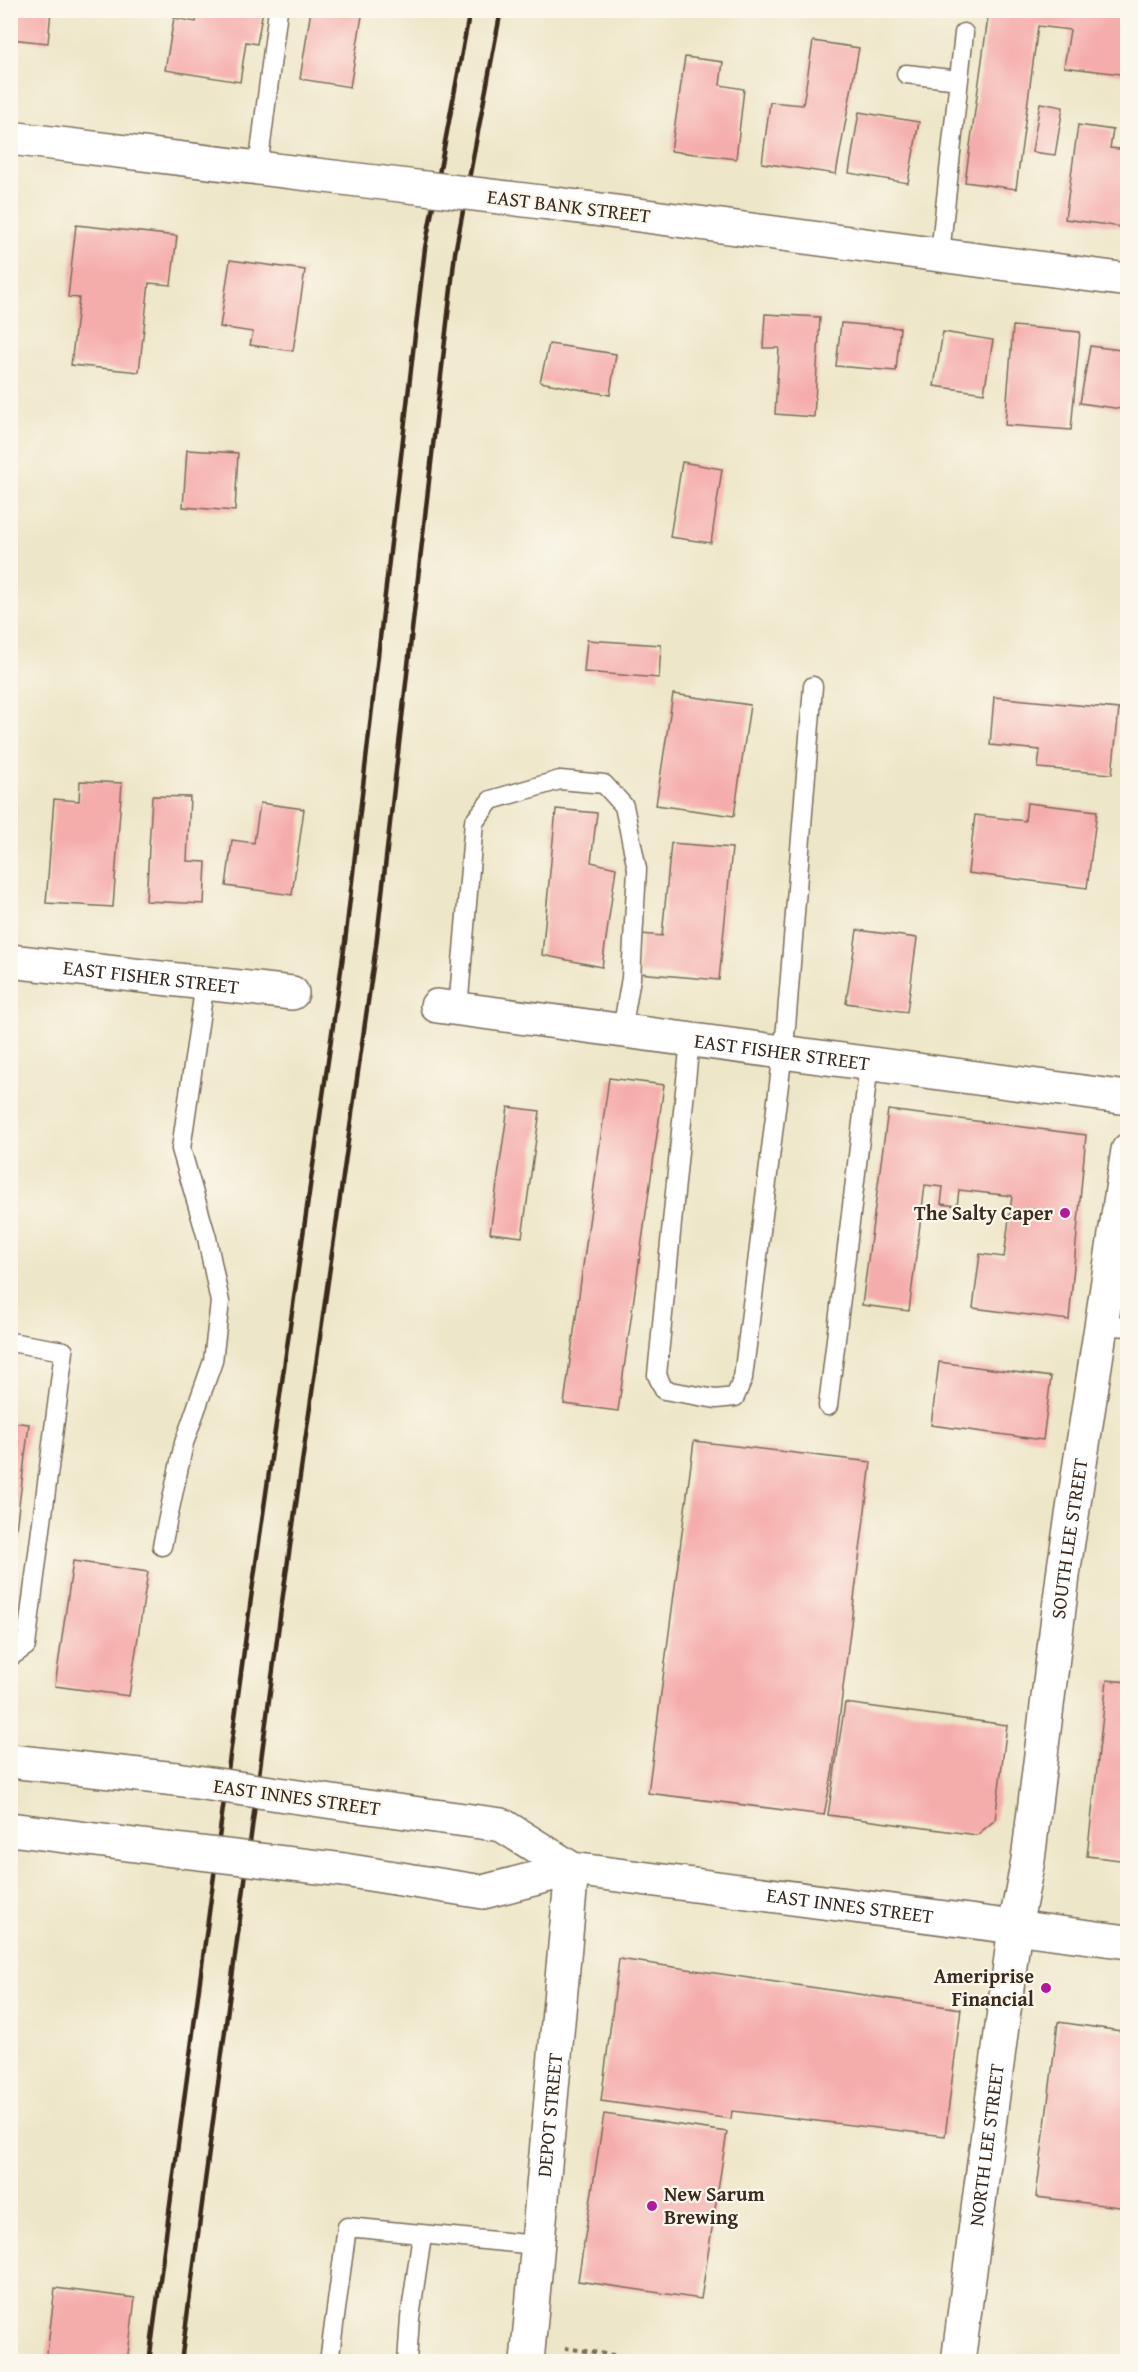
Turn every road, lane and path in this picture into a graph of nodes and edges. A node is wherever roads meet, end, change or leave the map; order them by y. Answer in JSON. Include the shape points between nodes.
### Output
{"nodes":[{"id":1,"x":278,"y":10,"type":"edge"},
{"id":2,"x":964,"y":33,"type":"dead end"},
{"id":3,"x":906,"y":74,"type":"dead end"},
{"id":4,"x":959,"y":80,"type":"junction"},
{"id":5,"x":10,"y":138,"type":"edge"},
{"id":6,"x":258,"y":168,"type":"junction"},
{"id":7,"x":940,"y":254,"type":"junction"},
{"id":8,"x":1128,"y":280,"type":"edge"},
{"id":9,"x":813,"y":686,"type":"dead end"},
{"id":10,"x":10,"y":961,"type":"edge"},
{"id":11,"x":205,"y":983,"type":"junction"},
{"id":12,"x":292,"y":993,"type":"dead end"},
{"id":13,"x":448,"y":1007,"type":"joint"},
{"id":14,"x":622,"y":1031,"type":"junction"},
{"id":15,"x":690,"y":1040,"type":"junction"},
{"id":16,"x":784,"y":1052,"type":"junction"},
{"id":17,"x":869,"y":1064,"type":"junction"},
{"id":18,"x":1128,"y":1098,"type":"edge"},
{"id":19,"x":1128,"y":1150,"type":"edge"},
{"id":20,"x":1114,"y":1326,"type":"edge"},
{"id":21,"x":10,"y":1342,"type":"edge"},
{"id":22,"x":828,"y":1406,"type":"dead end"},
{"id":23,"x":162,"y":1546,"type":"dead end"},
{"id":24,"x":10,"y":1657,"type":"edge"},
{"id":25,"x":10,"y":1761,"type":"edge"},
{"id":26,"x":10,"y":1829,"type":"edge"},
{"id":27,"x":572,"y":1869,"type":"junction"},
{"id":28,"x":1015,"y":1927,"type":"junction"},
{"id":29,"x":1128,"y":1942,"type":"edge"},
{"id":30,"x":422,"y":2235,"type":"junction"},
{"id":31,"x":537,"y":2246,"type":"junction"},
{"id":32,"x":557,"y":2347,"type":"dead end"},
{"id":33,"x":329,"y":2361,"type":"edge"},
{"id":34,"x":407,"y":2361,"type":"edge"},
{"id":35,"x":527,"y":2361,"type":"edge"},
{"id":36,"x":662,"y":2361,"type":"edge"},
{"id":37,"x":958,"y":2361,"type":"edge"}],
"edges":[{"from":1,"to":6,"type":"lane"},
{"from":2,"to":4,"type":"lane"},
{"from":3,"to":4,"type":"lane"},
{"from":4,"to":7,"type":"lane"},
{"from":5,"to":6,"type":"street","name":"EAST BANK STREET"},
{"from":6,"to":7,"type":"street","name":"EAST BANK STREET","bridge":true},
{"from":7,"to":8,"type":"street","name":"EAST BANK STREET"},
{"from":9,"to":16,"type":"lane"},
{"from":10,"to":11,"type":"street","name":"EAST FISHER STREET"},
{"from":11,"to":12,"type":"street","name":"EAST FISHER STREET"},
{"from":11,"to":23,"type":"lane","via":[[181,1149],[207,1238],[220,1302],[213,1361],[184,1443]]},
{"from":13,"to":14,"type":"street","name":"EAST FISHER STREET"},
{"from":13,"to":14,"type":"lane","via":[[474,822],[490,800],[560,780],[604,784],[624,806],[637,869],[631,978]]},
{"from":14,"to":15,"type":"street","name":"EAST FISHER STREET"},
{"from":15,"to":16,"type":"street","name":"EAST FISHER STREET"},
{"from":15,"to":16,"type":"lane","via":[[657,1375],[664,1390],[717,1399],[735,1397],[743,1378]]},
{"from":16,"to":17,"type":"street","name":"EAST FISHER STREET"},
{"from":17,"to":18,"type":"street","name":"EAST FISHER STREET"},
{"from":17,"to":22,"type":"lane"},
{"from":19,"to":20,"type":"street","name":"SOUTH LEE STREET"},
{"from":20,"to":28,"type":"street","name":"SOUTH LEE STREET","via":[[1064,1568],[1028,1860]]},
{"from":21,"to":24,"type":"lane","via":[[64,1351],[26,1646]]},
{"from":25,"to":27,"type":"street","name":"EAST INNES STREET","bridge":true,"via":[[176,1779],[502,1825]]},
{"from":26,"to":27,"type":"street","name":"EAST INNES STREET","bridge":true,"via":[[344,1870],[483,1892]]},
{"from":27,"to":28,"type":"street","name":"EAST INNES STREET"},
{"from":27,"to":31,"type":"street","name":"DEPOT STREET"},
{"from":28,"to":29,"type":"street","name":"EAST INNES STREET"},
{"from":28,"to":37,"type":"street","name":"NORTH LEE STREET"},
{"from":30,"to":31,"type":"lane"},
{"from":30,"to":33,"type":"lane","via":[[346,2227]]},
{"from":30,"to":34,"type":"lane"},
{"from":31,"to":35,"type":"street","name":"DEPOT STREET"},
{"from":32,"to":36,"type":"path"}]}
